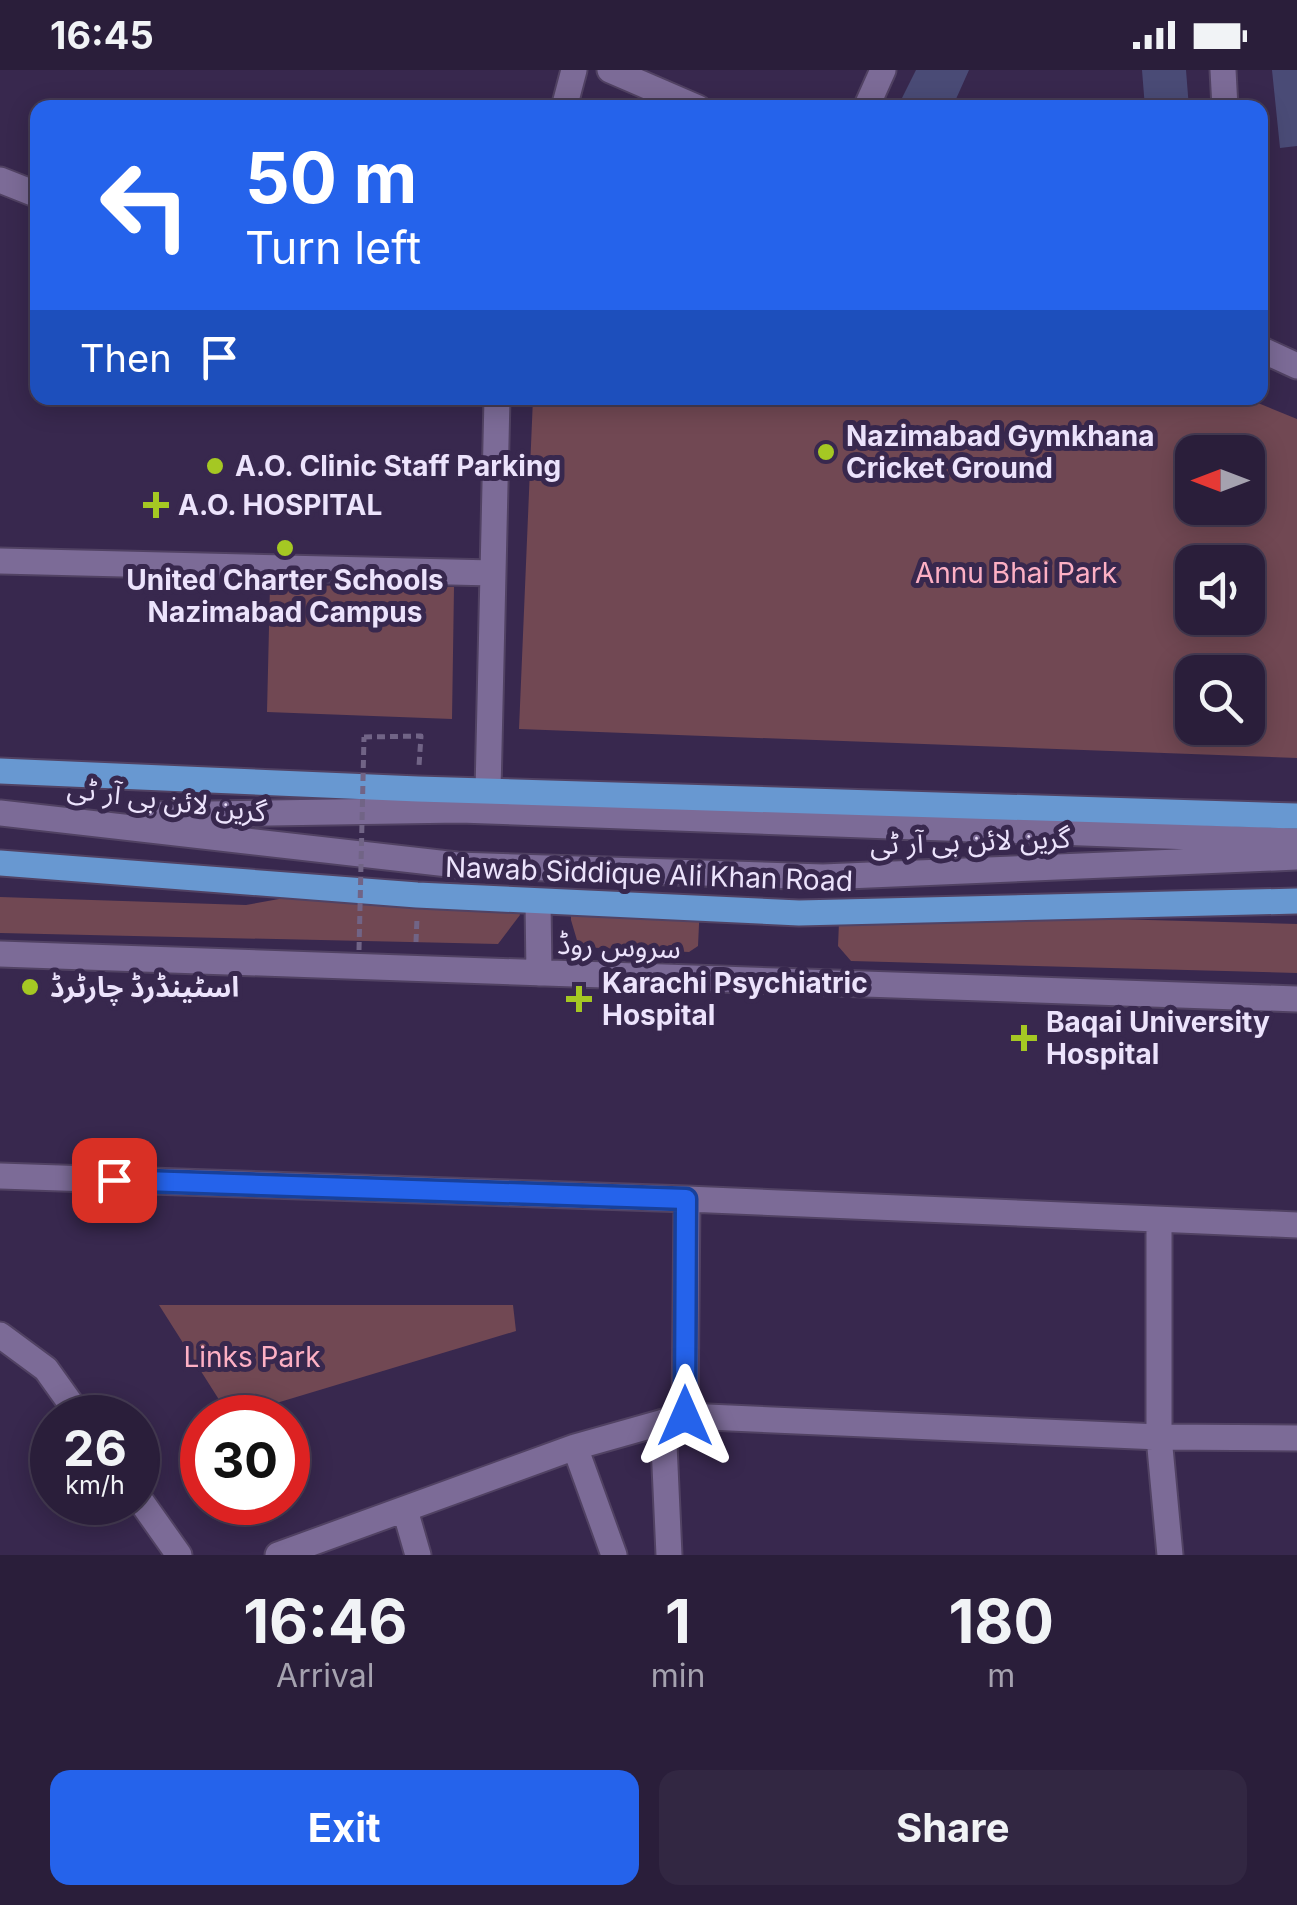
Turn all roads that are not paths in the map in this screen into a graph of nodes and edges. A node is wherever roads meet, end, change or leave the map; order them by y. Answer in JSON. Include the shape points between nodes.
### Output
{"nodes":[{"id":1,"x":574,"y":70,"type":"edge"},
{"id":2,"x":610,"y":70,"type":"edge"},
{"id":3,"x":883,"y":70,"type":"edge"},
{"id":4,"x":1223,"y":70,"type":"edge"},
{"id":5,"x":566,"y":100,"type":"edge"},
{"id":6,"x":679,"y":100,"type":"edge"},
{"id":7,"x":870,"y":100,"type":"edge"},
{"id":8,"x":1225,"y":100,"type":"edge"},
{"id":9,"x":0,"y":180,"type":"edge"},
{"id":10,"x":30,"y":192,"type":"edge"},
{"id":11,"x":1268,"y":353,"type":"edge"},
{"id":12,"x":1297,"y":366,"type":"edge"},
{"id":13,"x":497,"y":405,"type":"edge"},
{"id":14,"x":0,"y":562,"type":"edge"},
{"id":15,"x":493,"y":573,"type":"junction"},
{"id":16,"x":0,"y":771,"type":"edge"},
{"id":17,"x":488,"y":791,"type":"junction"},
{"id":18,"x":0,"y":813,"type":"edge"},
{"id":19,"x":48,"y":816,"type":"junction"},
{"id":20,"x":1297,"y":816,"type":"edge"},
{"id":21,"x":1297,"y":842,"type":"edge"},
{"id":22,"x":1297,"y":857,"type":"edge"},
{"id":23,"x":0,"y":862,"type":"edge"},
{"id":24,"x":1297,"y":901,"type":"edge"},
{"id":25,"x":538,"y":902,"type":"junction"},
{"id":26,"x":0,"y":954,"type":"edge"},
{"id":27,"x":539,"y":973,"type":"junction"},
{"id":28,"x":1297,"y":999,"type":"edge"},
{"id":29,"x":0,"y":1176,"type":"edge"},
{"id":30,"x":686,"y":1199,"type":"junction"},
{"id":31,"x":1158,"y":1220,"type":"junction"},
{"id":32,"x":1297,"y":1225,"type":"edge"},
{"id":33,"x":0,"y":1336,"type":"edge"},
{"id":34,"x":65,"y":1395,"type":"edge"},
{"id":35,"x":674,"y":1419,"type":"junction"},
{"id":36,"x":1158,"y":1437,"type":"junction"},
{"id":37,"x":1297,"y":1438,"type":"edge"},
{"id":38,"x":575,"y":1447,"type":"junction"},
{"id":39,"x":405,"y":1510,"type":"junction"},
{"id":40,"x":158,"y":1525,"type":"edge"},
{"id":41,"x":179,"y":1555,"type":"edge"},
{"id":42,"x":278,"y":1555,"type":"edge"},
{"id":43,"x":418,"y":1555,"type":"edge"},
{"id":44,"x":614,"y":1555,"type":"edge"},
{"id":45,"x":669,"y":1555,"type":"edge"},
{"id":46,"x":1170,"y":1555,"type":"edge"}],
"edges":[{"from":1,"to":5,"type":"street"},
{"from":2,"to":6,"type":"street"},
{"from":3,"to":7,"type":"street"},
{"from":4,"to":8,"type":"street"},
{"from":9,"to":10,"type":"street"},
{"from":11,"to":12,"type":"street"},
{"from":13,"to":15,"type":"street"},
{"from":14,"to":15,"type":"street"},
{"from":15,"to":17,"type":"street"},
{"from":16,"to":17,"type":"main road"},
{"from":17,"to":20,"type":"main road"},
{"from":18,"to":19,"type":"street","name":"گرین لائن بی آر ٹی"},
{"from":19,"to":21,"type":"street","name":"گرین لائن بی آر ٹی","via":[[460,810]]},
{"from":19,"to":22,"type":"street","name":"گرین لائن بی آر ٹی","via":[[457,864],[823,877]]},
{"from":23,"to":25,"type":"main road","name":"Nawab Siddique Ali Khan Road"},
{"from":24,"to":25,"type":"main road","name":"Nawab Siddique Ali Khan Road","via":[[799,913]]},
{"from":25,"to":27,"type":"street"},
{"from":26,"to":27,"type":"street","name":"سروس روڈ"},
{"from":27,"to":28,"type":"street","name":"سروس روڈ"},
{"from":29,"to":30,"type":"street"},
{"from":30,"to":31,"type":"street"},
{"from":30,"to":35,"type":"street"},
{"from":31,"to":32,"type":"street"},
{"from":31,"to":36,"type":"street"},
{"from":33,"to":34,"type":"street","via":[[46,1368]]},
{"from":35,"to":36,"type":"street"},
{"from":35,"to":38,"type":"street"},
{"from":35,"to":45,"type":"street"},
{"from":36,"to":37,"type":"street"},
{"from":36,"to":46,"type":"street"},
{"from":38,"to":39,"type":"street"},
{"from":38,"to":44,"type":"street"},
{"from":39,"to":42,"type":"street"},
{"from":39,"to":43,"type":"street"},
{"from":40,"to":41,"type":"street"}]}
